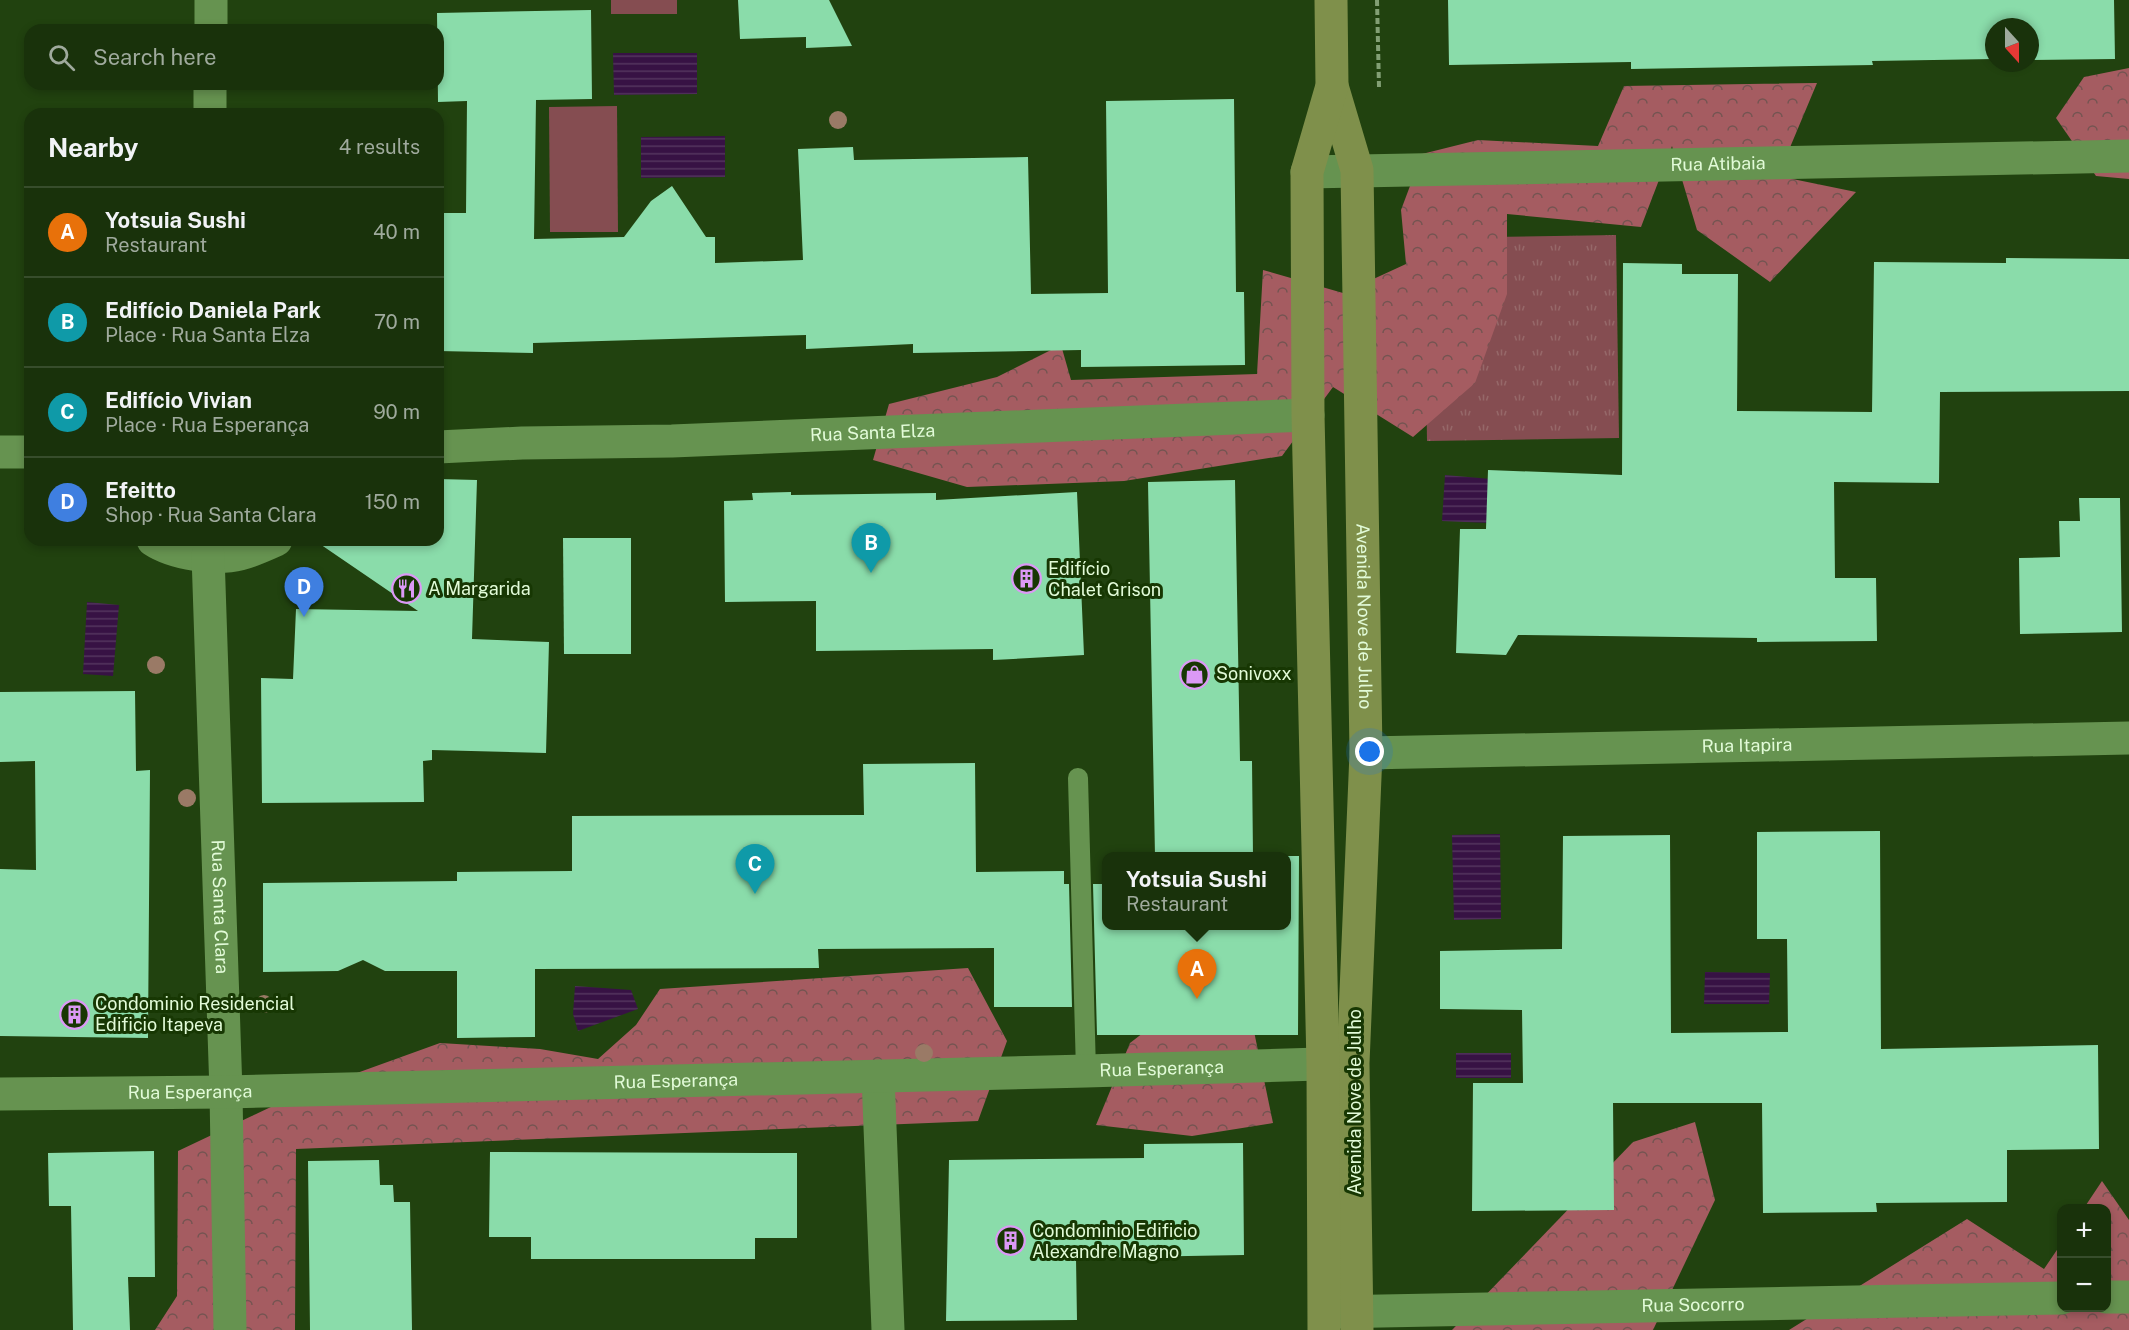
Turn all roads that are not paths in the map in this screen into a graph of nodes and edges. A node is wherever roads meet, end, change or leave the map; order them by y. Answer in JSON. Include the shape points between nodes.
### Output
{"nodes":[{"id":1,"x":211,"y":0,"type":"edge"},
{"id":2,"x":1331,"y":0,"type":"edge"},
{"id":3,"x":211,"y":24,"type":"edge"},
{"id":4,"x":1332,"y":86,"type":"junction"},
{"id":5,"x":210,"y":90,"type":"edge"},
{"id":6,"x":210,"y":108,"type":"edge"},
{"id":7,"x":2129,"y":156,"type":"edge"},
{"id":8,"x":1357,"y":170,"type":"junction"},
{"id":9,"x":1307,"y":172,"type":"junction"},
{"id":10,"x":1308,"y":415,"type":"junction"},
{"id":11,"x":444,"y":447,"type":"edge"},
{"id":12,"x":0,"y":452,"type":"edge"},
{"id":13,"x":24,"y":452,"type":"edge"},
{"id":14,"x":164,"y":546,"type":"edge"},
{"id":15,"x":260,"y":546,"type":"edge"},
{"id":16,"x":208,"y":555,"type":"junction"},
{"id":17,"x":2129,"y":738,"type":"edge"},
{"id":18,"x":1366,"y":753,"type":"junction"},
{"id":19,"x":1078,"y":778,"type":"dead end"},
{"id":20,"x":1338,"y":1064,"type":"junction"},
{"id":21,"x":1086,"y":1071,"type":"junction"},
{"id":22,"x":878,"y":1076,"type":"junction"},
{"id":23,"x":226,"y":1092,"type":"junction"},
{"id":24,"x":0,"y":1094,"type":"edge"},
{"id":25,"x":2111,"y":1297,"type":"edge"},
{"id":26,"x":2129,"y":1297,"type":"edge"},
{"id":27,"x":2057,"y":1298,"type":"edge"},
{"id":28,"x":1324,"y":1321,"type":"edge"},
{"id":29,"x":1357,"y":1321,"type":"edge"},
{"id":30,"x":230,"y":1330,"type":"edge"},
{"id":31,"x":888,"y":1330,"type":"edge"}],
"edges":[{"from":1,"to":3,"type":"street"},
{"from":2,"to":4,"type":"main road","name":"Avenida Nove de Julho"},
{"from":4,"to":8,"type":"main road","name":"Avenida Nove de Julho"},
{"from":4,"to":9,"type":"main road","name":"Avenida Nove de Julho"},
{"from":5,"to":6,"type":"street"},
{"from":7,"to":8,"type":"street","name":"Rua Atibaia"},
{"from":8,"to":9,"type":"street","name":"Rua Atibaia"},
{"from":8,"to":18,"type":"main road","name":"Avenida Nove de Julho"},
{"from":9,"to":10,"type":"main road","name":"Avenida Nove de Julho"},
{"from":10,"to":11,"type":"street","name":"Rua Santa Elza"},
{"from":10,"to":20,"type":"main road","name":"Avenida Nove de Julho"},
{"from":12,"to":13,"type":"street"},
{"from":14,"to":16,"type":"street"},
{"from":15,"to":16,"type":"street","via":[[239,554]]},
{"from":16,"to":23,"type":"street","name":"Rua Santa Clara"},
{"from":17,"to":18,"type":"street","name":"Rua Itapira"},
{"from":18,"to":20,"type":"main road","name":"Avenida Nove de Julho"},
{"from":19,"to":21,"type":"lane"},
{"from":20,"to":21,"type":"street","name":"Rua Esperança"},
{"from":20,"to":28,"type":"main road","name":"Avenida Nove de Julho"},
{"from":20,"to":29,"type":"main road","name":"Avenida Nove de Julho"},
{"from":21,"to":22,"type":"street","name":"Rua Esperança"},
{"from":22,"to":23,"type":"street","name":"Rua Esperança"},
{"from":22,"to":31,"type":"street"},
{"from":23,"to":24,"type":"street","name":"Rua Esperança"},
{"from":23,"to":30,"type":"street","name":"Rua Santa Clara"},
{"from":25,"to":26,"type":"street"},
{"from":27,"to":29,"type":"street","name":"Rua Socorro"},
{"from":28,"to":29,"type":"street","name":"Rua Socorro"}]}
